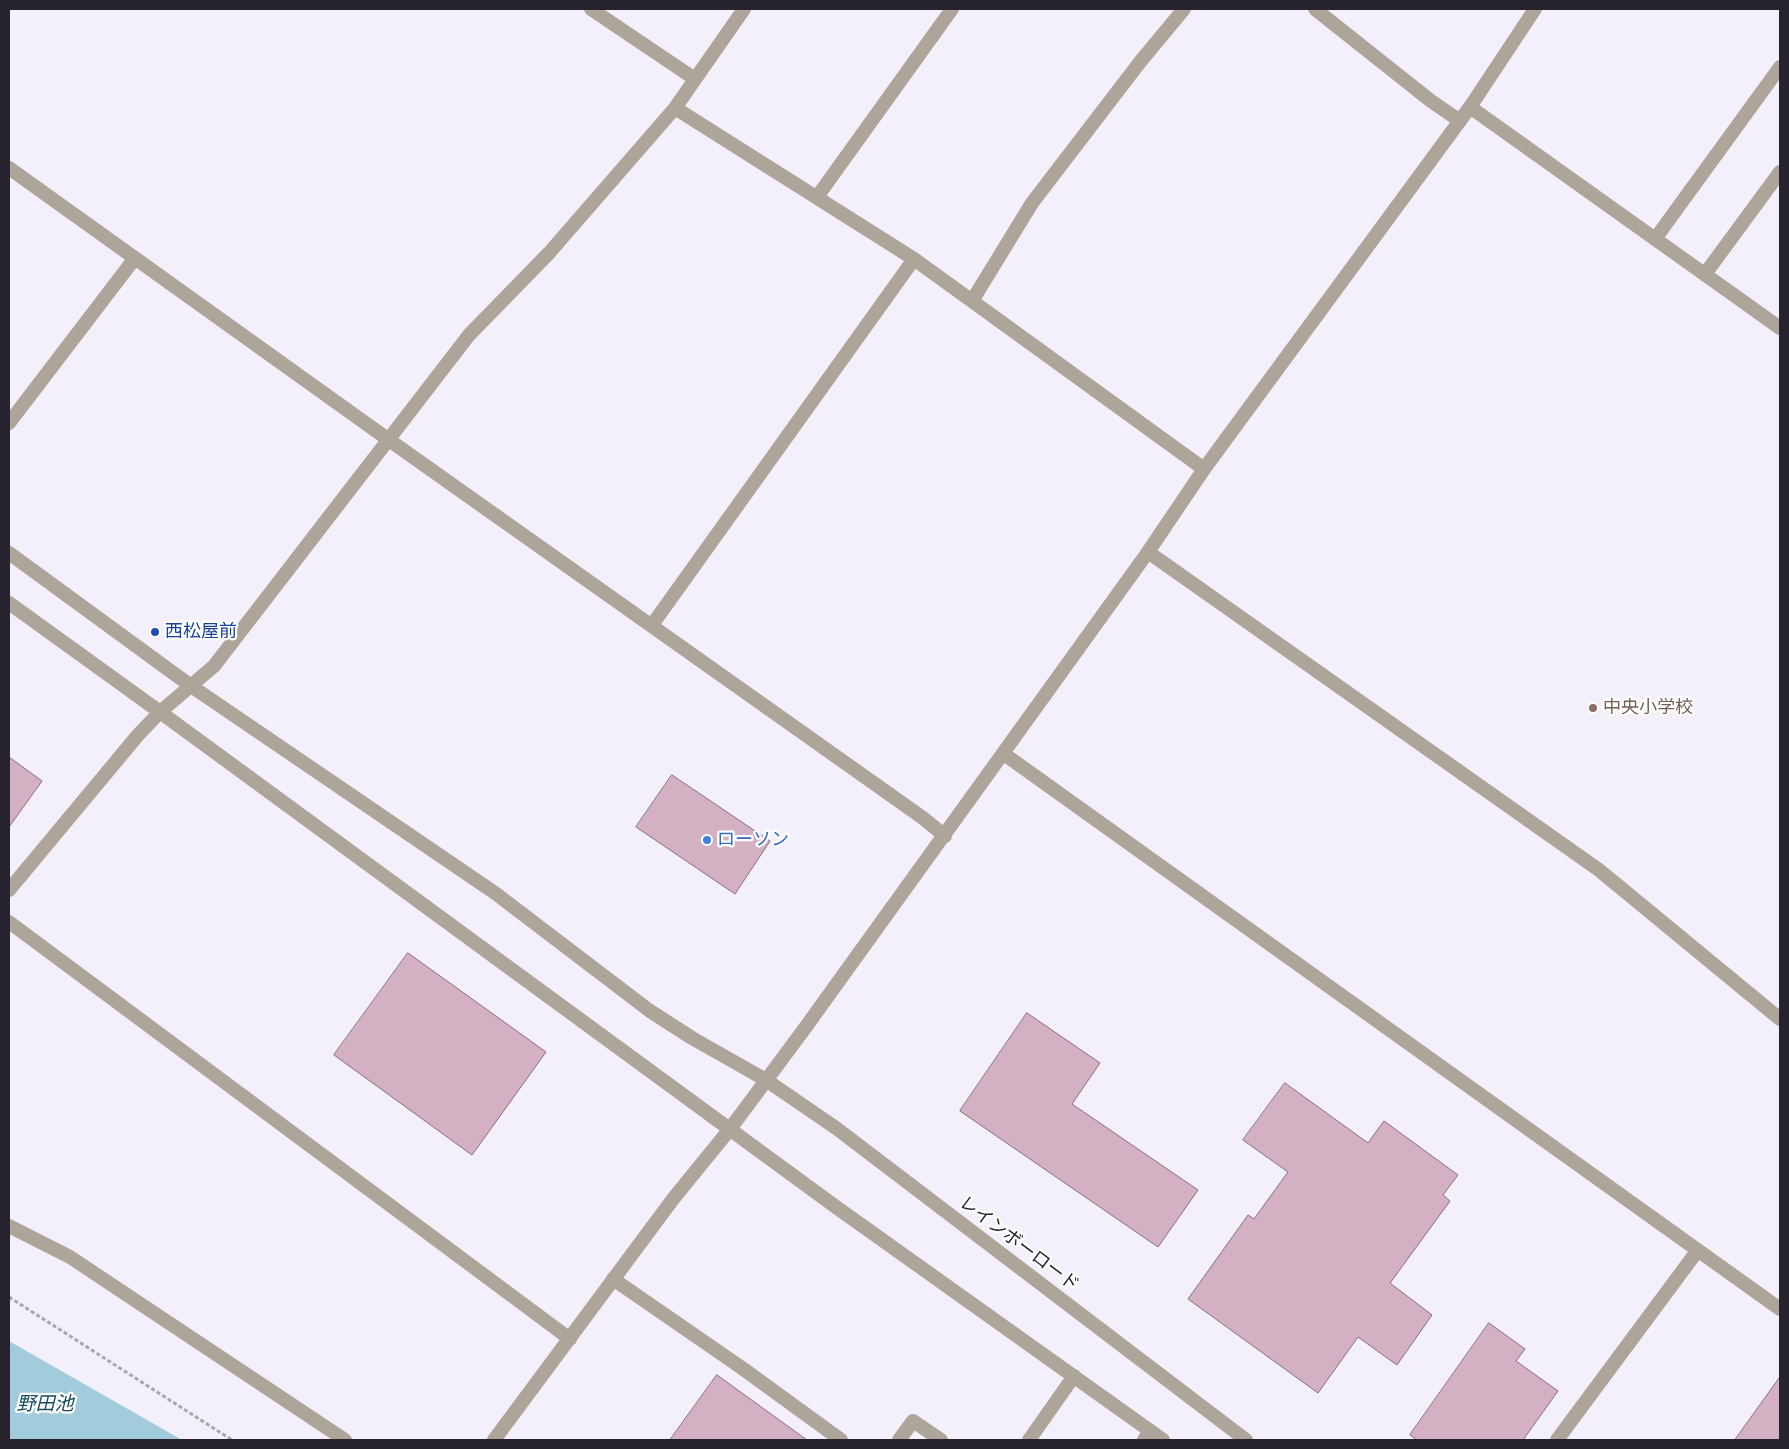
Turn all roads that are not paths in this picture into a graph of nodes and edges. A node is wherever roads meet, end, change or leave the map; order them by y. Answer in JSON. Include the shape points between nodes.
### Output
{"nodes":[{"id":1,"x":591,"y":9,"type":"edge"},
{"id":2,"x":744,"y":9,"type":"edge"},
{"id":3,"x":952,"y":9,"type":"edge"},
{"id":4,"x":1184,"y":9,"type":"edge"},
{"id":5,"x":1315,"y":9,"type":"edge"},
{"id":6,"x":1535,"y":9,"type":"edge"},
{"id":7,"x":607,"y":14,"type":"edge"},
{"id":8,"x":1780,"y":67,"type":"edge"},
{"id":9,"x":695,"y":79,"type":"junction"},
{"id":10,"x":1470,"y":107,"type":"junction"},
{"id":11,"x":676,"y":108,"type":"junction"},
{"id":12,"x":1460,"y":121,"type":"junction"},
{"id":13,"x":9,"y":168,"type":"edge"},
{"id":14,"x":1780,"y":172,"type":"edge"},
{"id":15,"x":817,"y":197,"type":"junction"},
{"id":16,"x":1655,"y":239,"type":"junction"},
{"id":17,"x":135,"y":258,"type":"junction"},
{"id":18,"x":914,"y":259,"type":"junction"},
{"id":19,"x":1705,"y":274,"type":"junction"},
{"id":20,"x":972,"y":301,"type":"junction"},
{"id":21,"x":1780,"y":328,"type":"edge"},
{"id":22,"x":9,"y":423,"type":"edge"},
{"id":23,"x":389,"y":440,"type":"junction"},
{"id":24,"x":1204,"y":469,"type":"junction"},
{"id":25,"x":1148,"y":552,"type":"junction"},
{"id":26,"x":9,"y":553,"type":"edge"},
{"id":27,"x":9,"y":603,"type":"edge"},
{"id":28,"x":652,"y":626,"type":"junction"},
{"id":29,"x":191,"y":686,"type":"junction"},
{"id":30,"x":160,"y":712,"type":"junction"},
{"id":31,"x":1004,"y":754,"type":"junction"},
{"id":32,"x":945,"y":836,"type":"junction"},
{"id":33,"x":9,"y":890,"type":"edge"},
{"id":34,"x":9,"y":922,"type":"edge"},
{"id":35,"x":1780,"y":1018,"type":"edge"},
{"id":36,"x":766,"y":1080,"type":"junction"},
{"id":37,"x":730,"y":1129,"type":"junction"},
{"id":38,"x":9,"y":1226,"type":"edge"},
{"id":39,"x":1698,"y":1250,"type":"junction"},
{"id":40,"x":614,"y":1279,"type":"junction"},
{"id":41,"x":1780,"y":1309,"type":"edge"},
{"id":42,"x":570,"y":1339,"type":"junction"},
{"id":43,"x":1074,"y":1376,"type":"junction"},
{"id":44,"x":1147,"y":1436,"type":"edge"},
{"id":45,"x":345,"y":1440,"type":"edge"},
{"id":46,"x":494,"y":1440,"type":"edge"},
{"id":47,"x":842,"y":1440,"type":"edge"},
{"id":48,"x":899,"y":1440,"type":"edge"},
{"id":49,"x":941,"y":1440,"type":"edge"},
{"id":50,"x":1029,"y":1440,"type":"edge"},
{"id":51,"x":1163,"y":1440,"type":"edge"},
{"id":52,"x":1246,"y":1440,"type":"edge"},
{"id":53,"x":1557,"y":1440,"type":"edge"}],
"edges":[{"from":1,"to":7,"type":"street"},
{"from":2,"to":9,"type":"street"},
{"from":3,"to":15,"type":"street"},
{"from":4,"to":20,"type":"street","via":[[1032,204]]},
{"from":5,"to":12,"type":"street"},
{"from":6,"to":10,"type":"street"},
{"from":7,"to":9,"type":"street"},
{"from":8,"to":16,"type":"street"},
{"from":9,"to":11,"type":"street"},
{"from":10,"to":12,"type":"street"},
{"from":10,"to":16,"type":"street"},
{"from":11,"to":15,"type":"street"},
{"from":11,"to":23,"type":"street","via":[[549,252],[469,335]]},
{"from":12,"to":24,"type":"street"},
{"from":13,"to":17,"type":"street"},
{"from":14,"to":19,"type":"street"},
{"from":15,"to":18,"type":"street"},
{"from":16,"to":19,"type":"street"},
{"from":17,"to":22,"type":"street"},
{"from":17,"to":23,"type":"street"},
{"from":18,"to":20,"type":"street"},
{"from":18,"to":28,"type":"street"},
{"from":19,"to":21,"type":"street"},
{"from":20,"to":24,"type":"street"},
{"from":23,"to":28,"type":"street"},
{"from":23,"to":29,"type":"street","via":[[214,666]]},
{"from":24,"to":25,"type":"street"},
{"from":25,"to":31,"type":"street"},
{"from":25,"to":35,"type":"street","via":[[1599,870]]},
{"from":26,"to":29,"type":"street","name":"レインボーロード"},
{"from":27,"to":30,"type":"street"},
{"from":28,"to":32,"type":"street"},
{"from":29,"to":30,"type":"street"},
{"from":29,"to":36,"type":"street","name":"レインボーロード","via":[[494,893],[650,1011]]},
{"from":30,"to":33,"type":"street"},
{"from":30,"to":37,"type":"street"},
{"from":31,"to":32,"type":"street"},
{"from":31,"to":39,"type":"street"},
{"from":32,"to":36,"type":"street"},
{"from":34,"to":42,"type":"street"},
{"from":36,"to":37,"type":"street"},
{"from":36,"to":52,"type":"street","name":"レインボーロード","via":[[836,1128]]},
{"from":37,"to":40,"type":"street"},
{"from":37,"to":43,"type":"street"},
{"from":38,"to":45,"type":"street","via":[[70,1257]]},
{"from":39,"to":41,"type":"street"},
{"from":39,"to":53,"type":"street"},
{"from":40,"to":42,"type":"street"},
{"from":40,"to":47,"type":"street"},
{"from":42,"to":46,"type":"street"},
{"from":43,"to":44,"type":"street"},
{"from":43,"to":50,"type":"street"},
{"from":44,"to":51,"type":"street"},
{"from":48,"to":49,"type":"street","via":[[913,1421]]}]}
